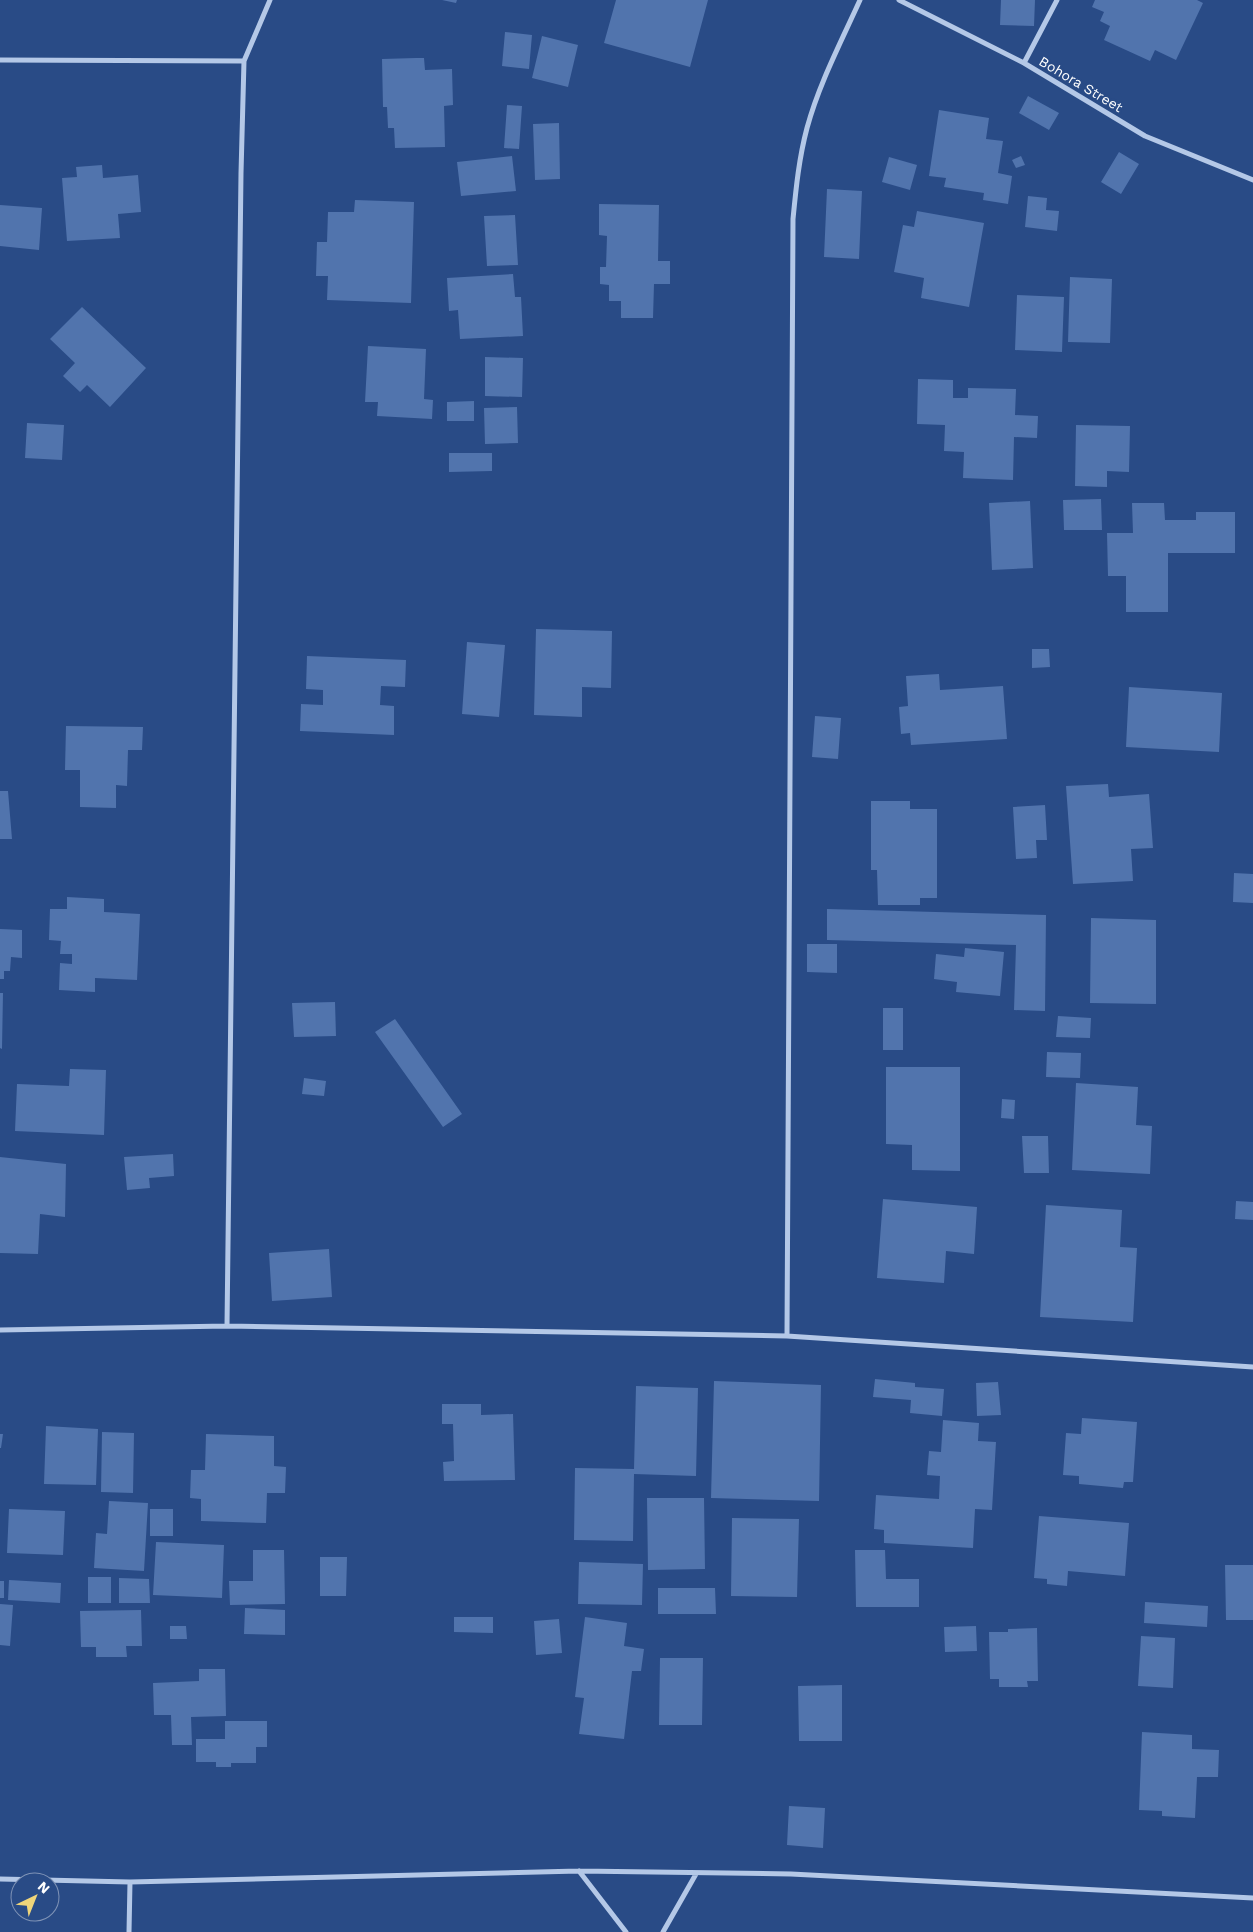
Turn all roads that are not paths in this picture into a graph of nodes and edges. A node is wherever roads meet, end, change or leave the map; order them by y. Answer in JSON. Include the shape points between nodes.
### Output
{"nodes":[{"id":1,"x":270,"y":0,"type":"edge"},
{"id":2,"x":860,"y":0,"type":"edge"},
{"id":3,"x":899,"y":0,"type":"edge"},
{"id":4,"x":1058,"y":0,"type":"edge"},
{"id":5,"x":0,"y":60,"type":"edge"},
{"id":6,"x":244,"y":61,"type":"junction"},
{"id":7,"x":1024,"y":63,"type":"junction"},
{"id":8,"x":1253,"y":180,"type":"edge"},
{"id":9,"x":227,"y":1326,"type":"junction"},
{"id":10,"x":0,"y":1330,"type":"edge"},
{"id":11,"x":787,"y":1336,"type":"junction"},
{"id":12,"x":1253,"y":1367,"type":"edge"},
{"id":13,"x":579,"y":1872,"type":"junction"},
{"id":14,"x":696,"y":1874,"type":"junction"},
{"id":15,"x":0,"y":1879,"type":"edge"},
{"id":16,"x":130,"y":1882,"type":"junction"},
{"id":17,"x":1253,"y":1898,"type":"edge"},
{"id":18,"x":129,"y":1932,"type":"edge"},
{"id":19,"x":626,"y":1932,"type":"edge"},
{"id":20,"x":663,"y":1932,"type":"edge"}],
"edges":[{"from":1,"to":6,"type":"street"},
{"from":2,"to":11,"type":"street","via":[[821,87],[808,126],[798,165],[793,218]]},
{"from":3,"to":7,"type":"street","name":"Bohora Street"},
{"from":4,"to":7,"type":"street"},
{"from":5,"to":6,"type":"street"},
{"from":6,"to":9,"type":"street"},
{"from":7,"to":8,"type":"street","name":"Bohora Street","via":[[1145,136]]},
{"from":9,"to":10,"type":"street"},
{"from":9,"to":11,"type":"street"},
{"from":11,"to":12,"type":"street"},
{"from":13,"to":14,"type":"street"},
{"from":13,"to":16,"type":"street"},
{"from":13,"to":19,"type":"street"},
{"from":14,"to":17,"type":"street","via":[[791,1874]]},
{"from":14,"to":20,"type":"street"},
{"from":15,"to":16,"type":"street"},
{"from":16,"to":18,"type":"street"}]}
